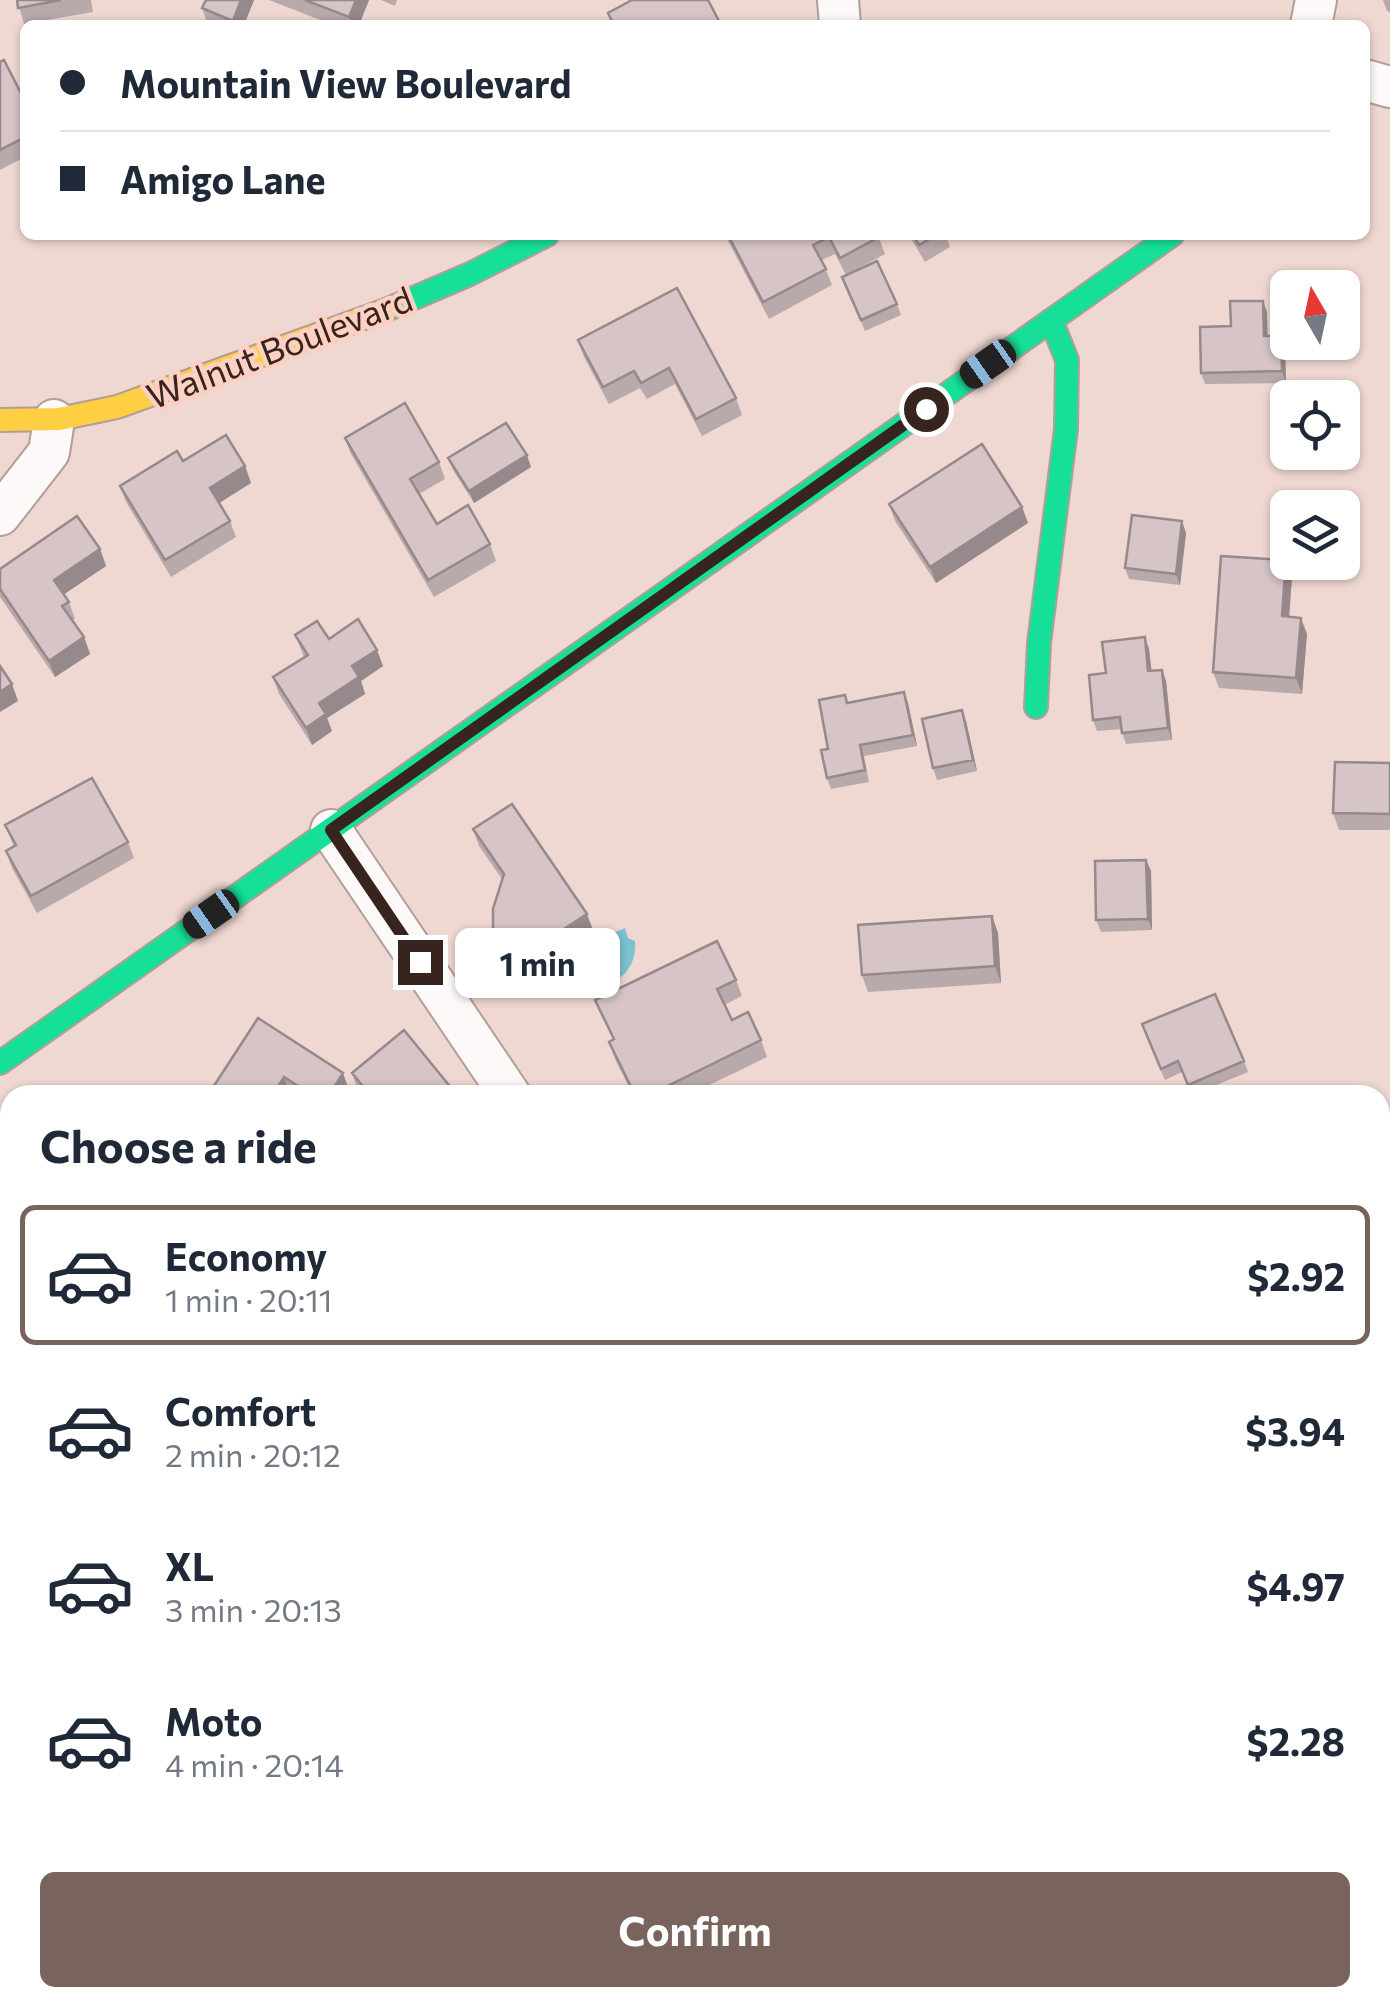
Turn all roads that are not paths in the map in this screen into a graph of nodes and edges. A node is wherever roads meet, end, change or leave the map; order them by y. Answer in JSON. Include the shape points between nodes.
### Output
{"nodes":[{"id":1,"x":538,"y":240,"type":"edge"},
{"id":2,"x":1165,"y":240,"type":"edge"},
{"id":3,"x":1051,"y":320,"type":"junction"},
{"id":4,"x":0,"y":420,"type":"edge"},
{"id":5,"x":54,"y":420,"type":"junction"},
{"id":6,"x":0,"y":515,"type":"edge"},
{"id":7,"x":1036,"y":708,"type":"dead end"},
{"id":8,"x":331,"y":830,"type":"junction"},
{"id":9,"x":0,"y":1063,"type":"edge"},
{"id":10,"x":503,"y":1085,"type":"edge"}],
"edges":[{"from":1,"to":5,"type":"street","name":"Walnut Boulevard","via":[[312,339],[108,410]]},
{"from":2,"to":3,"type":"street"},
{"from":3,"to":7,"type":"street","via":[[1067,360],[1066,429]]},
{"from":3,"to":8,"type":"street"},
{"from":4,"to":5,"type":"street","name":"Walnut Boulevard"},
{"from":5,"to":6,"type":"street","via":[[49,452]]},
{"from":8,"to":9,"type":"street"},
{"from":8,"to":10,"type":"street"}]}
